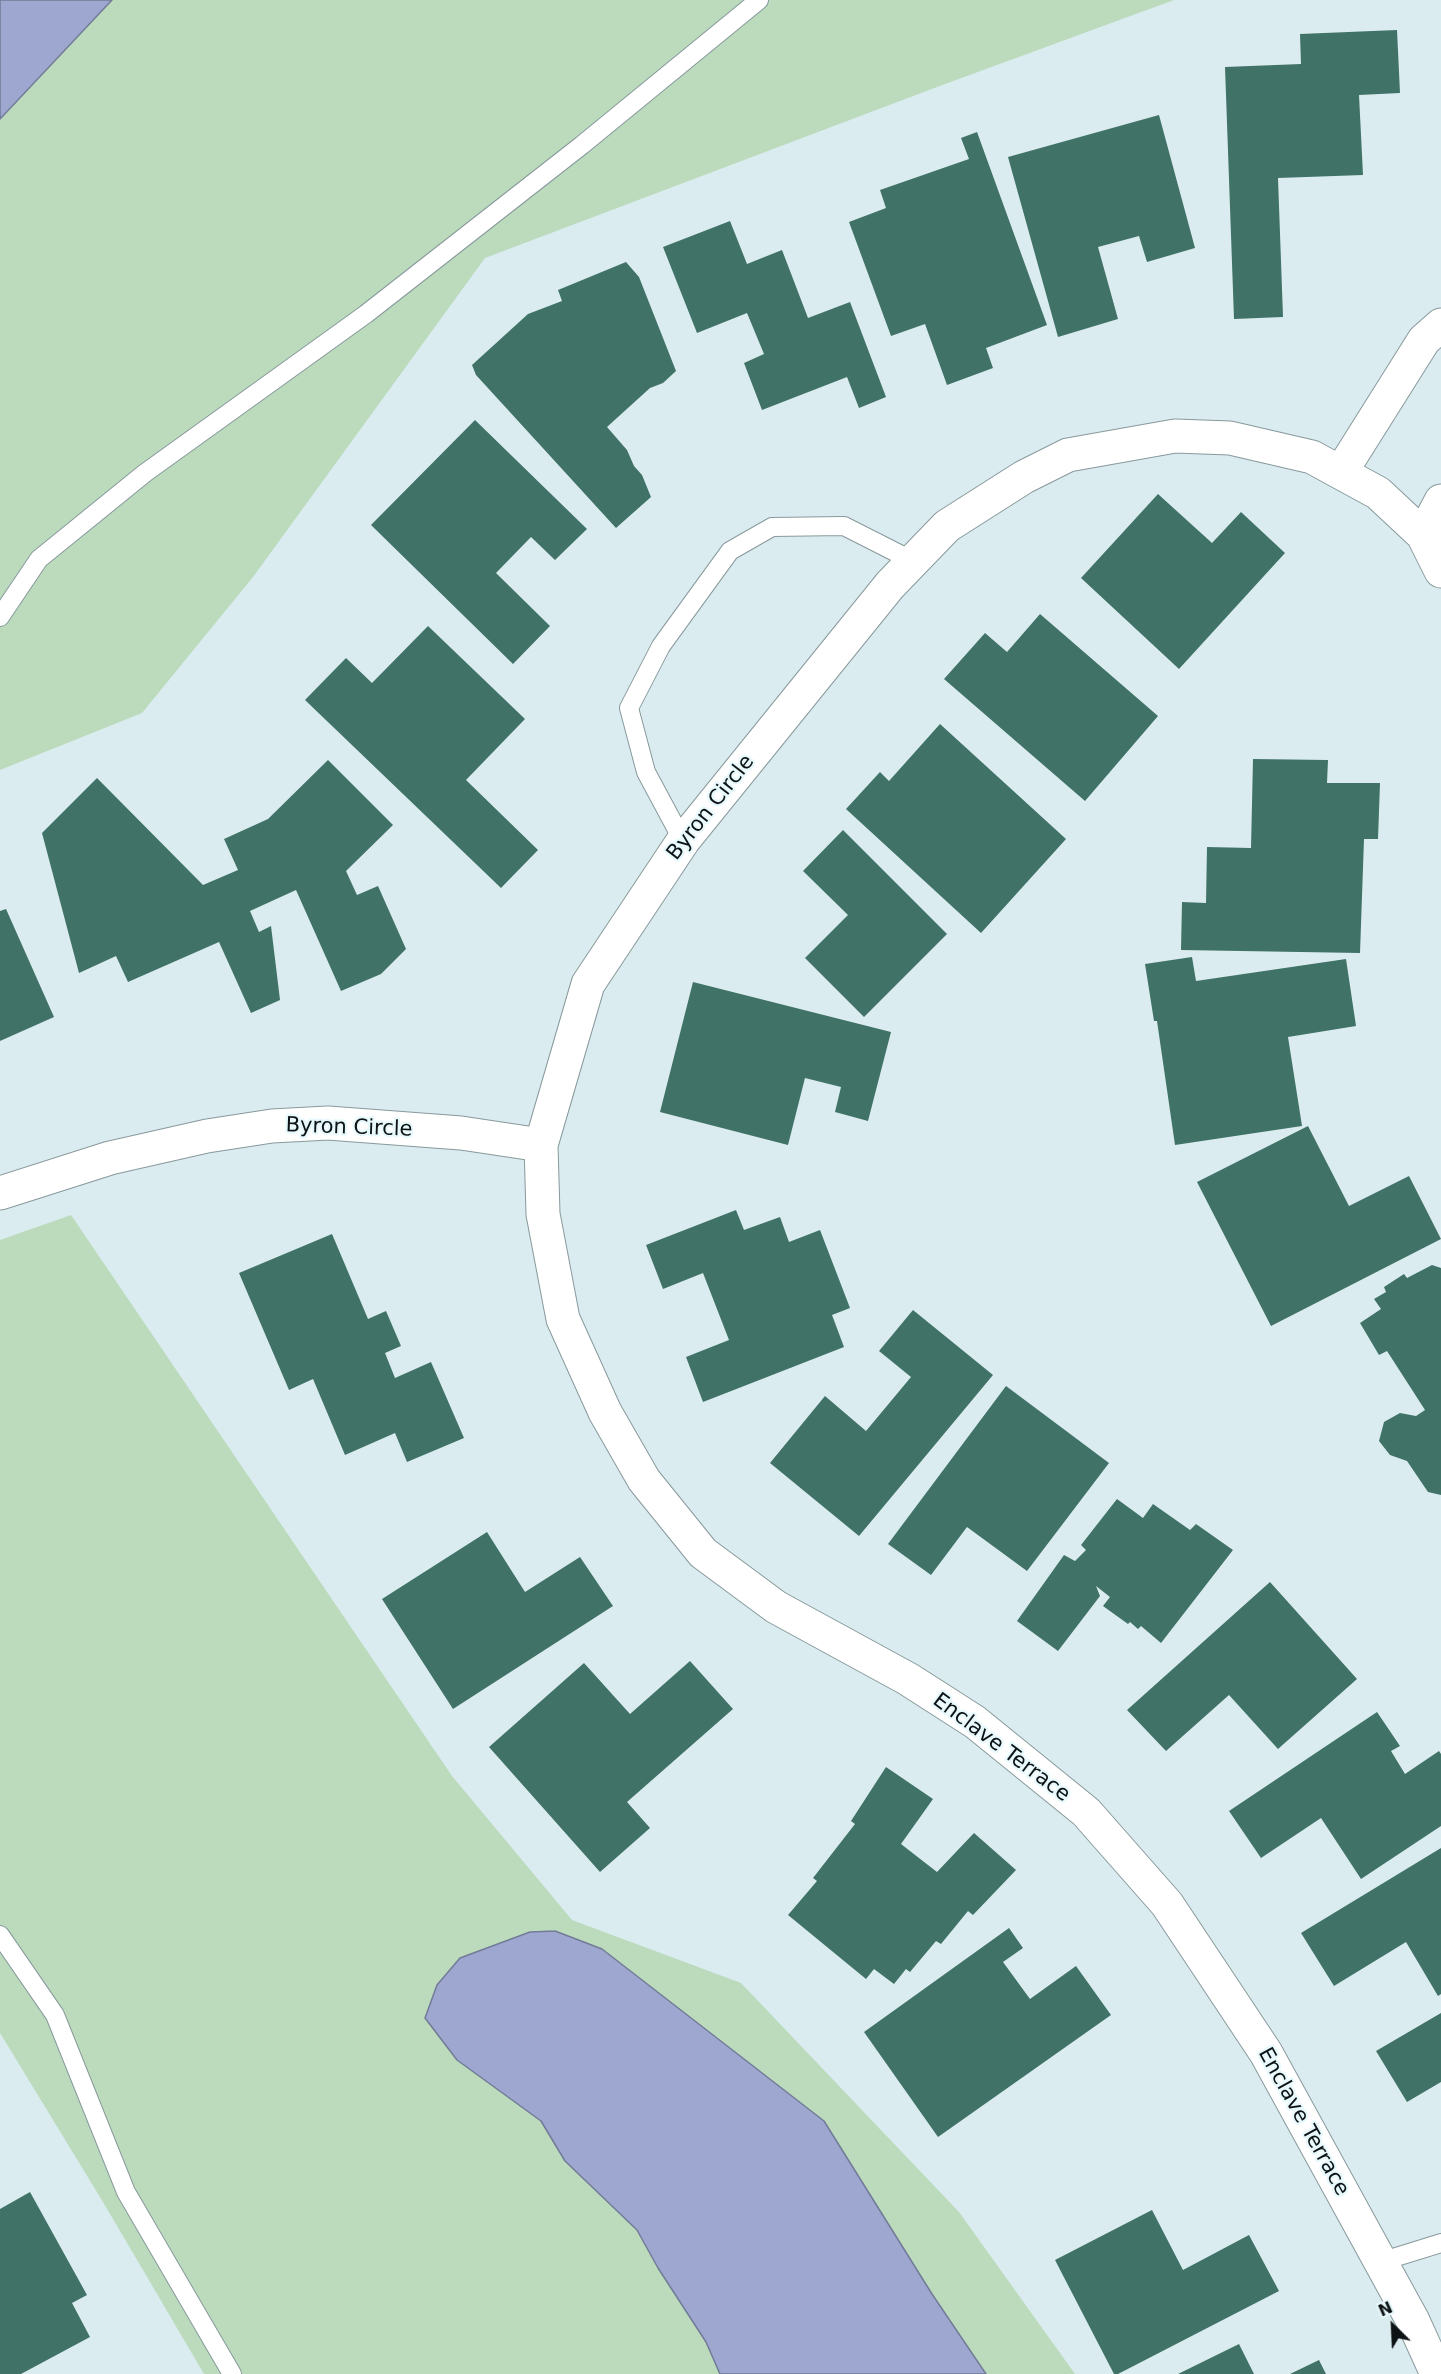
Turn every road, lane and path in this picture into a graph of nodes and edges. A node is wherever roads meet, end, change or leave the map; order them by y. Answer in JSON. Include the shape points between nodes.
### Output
{"nodes":[{"id":1,"x":759,"y":0,"type":"edge"},
{"id":2,"x":1441,"y":325,"type":"edge"},
{"id":3,"x":1341,"y":472,"type":"junction"},
{"id":4,"x":1441,"y":501,"type":"edge"},
{"id":5,"x":1423,"y":535,"type":"junction"},
{"id":6,"x":913,"y":561,"type":"junction"},
{"id":7,"x":1441,"y":571,"type":"edge"},
{"id":8,"x":0,"y":617,"type":"edge"},
{"id":9,"x":683,"y":841,"type":"junction"},
{"id":10,"x":541,"y":1145,"type":"junction"},
{"id":11,"x":0,"y":1193,"type":"edge"},
{"id":12,"x":0,"y":1935,"type":"edge"},
{"id":13,"x":1441,"y":2243,"type":"edge"},
{"id":14,"x":1380,"y":2262,"type":"junction"},
{"id":15,"x":232,"y":2374,"type":"edge"},
{"id":16,"x":1437,"y":2374,"type":"edge"}],
"edges":[{"from":1,"to":8,"type":"lane","via":[[366,314],[146,473],[39,559]]},
{"from":2,"to":3,"type":"street","via":[[1424,340]]},
{"from":3,"to":5,"type":"street","name":"Byron Circle","via":[[1378,493]]},
{"from":3,"to":6,"type":"street","name":"Byron Circle","via":[[1312,457],[1230,438],[1174,436],[1068,455],[1024,477],[946,526]]},
{"from":4,"to":5,"type":"street"},
{"from":5,"to":7,"type":"street","name":"Byron Circle"},
{"from":6,"to":9,"type":"street","name":"Byron Circle"},
{"from":6,"to":9,"type":"lane","via":[[844,526],[772,526],[730,551],[661,646],[629,708],[646,772]]},
{"from":9,"to":10,"type":"street","name":"Byron Circle","via":[[588,984]]},
{"from":10,"to":11,"type":"street","name":"Byron Circle","via":[[461,1133],[328,1123],[272,1126],[110,1158]]},
{"from":10,"to":14,"type":"street","name":"Enclave Terrace","via":[[543,1214],[563,1319],[605,1412],[644,1480],[703,1552],[776,1607],[908,1679],[975,1722],[1086,1812],[1167,1904],[1266,2053]]},
{"from":12,"to":15,"type":"lane","via":[[55,2015],[126,2192]]},
{"from":13,"to":14,"type":"lane"},
{"from":14,"to":16,"type":"street","name":"Enclave Terrace"}]}
